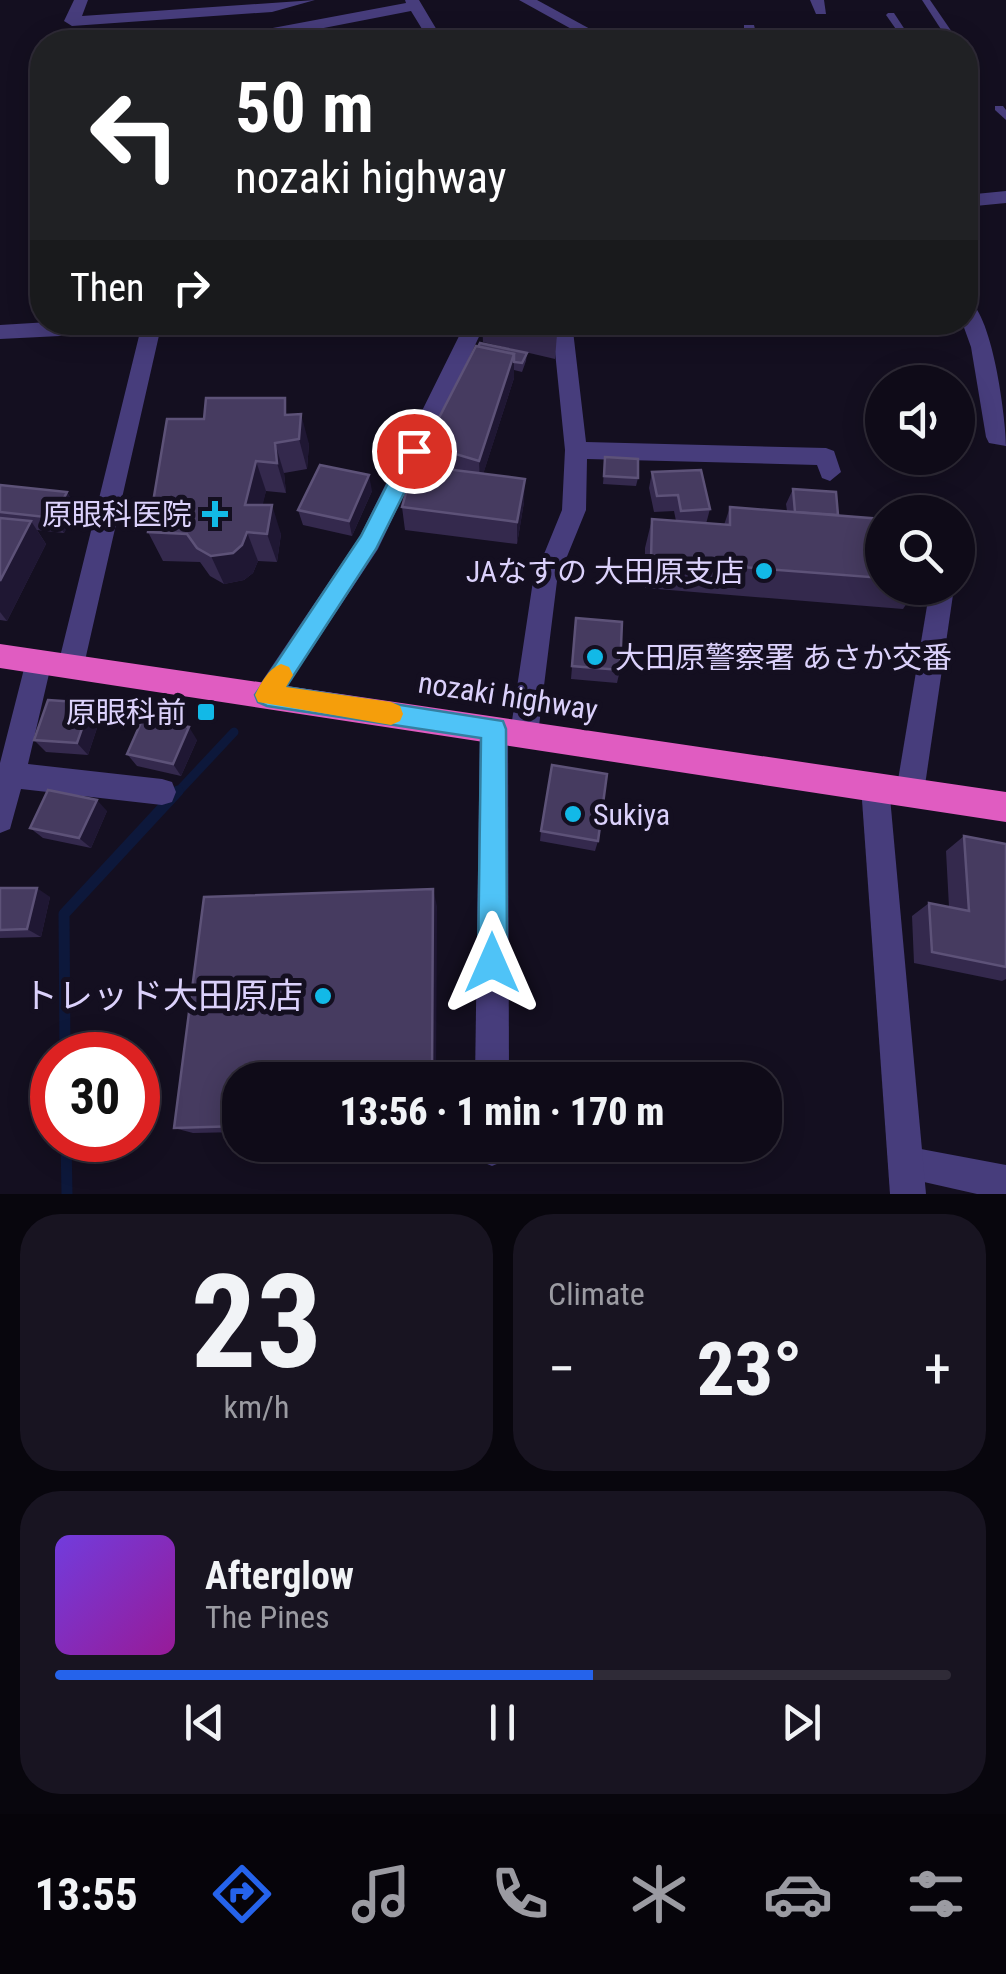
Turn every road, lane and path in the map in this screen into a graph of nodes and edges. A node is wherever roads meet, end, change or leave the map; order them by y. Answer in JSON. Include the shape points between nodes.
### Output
{"nodes":[{"id":1,"x":81,"y":0,"type":"edge"},
{"id":2,"x":308,"y":0,"type":"edge"},
{"id":3,"x":526,"y":0,"type":"edge"},
{"id":4,"x":926,"y":0,"type":"edge"},
{"id":5,"x":413,"y":3,"type":"edge"},
{"id":6,"x":366,"y":6,"type":"edge"},
{"id":7,"x":204,"y":12,"type":"junction"},
{"id":8,"x":890,"y":16,"type":"dead end"},
{"id":9,"x":202,"y":30,"type":"edge"},
{"id":10,"x":277,"y":30,"type":"edge"},
{"id":11,"x":429,"y":30,"type":"edge"},
{"id":12,"x":583,"y":30,"type":"edge"},
{"id":13,"x":900,"y":30,"type":"edge"},
{"id":14,"x":946,"y":30,"type":"edge"},
{"id":15,"x":1006,"y":196,"type":"edge"},
{"id":16,"x":978,"y":199,"type":"edge"},
{"id":17,"x":30,"y":331,"type":"edge"},
{"id":18,"x":0,"y":332,"type":"edge"},
{"id":19,"x":150,"y":335,"type":"edge"},
{"id":20,"x":470,"y":335,"type":"edge"},
{"id":21,"x":563,"y":335,"type":"edge"},
{"id":22,"x":976,"y":335,"type":"edge"},
{"id":23,"x":1006,"y":438,"type":"edge"},
{"id":24,"x":576,"y":450,"type":"junction"},
{"id":25,"x":830,"y":472,"type":"dead end"},
{"id":26,"x":939,"y":605,"type":"edge"},
{"id":27,"x":0,"y":656,"type":"edge"},
{"id":28,"x":38,"y":661,"type":"junction"},
{"id":29,"x":70,"y":664,"type":"junction"},
{"id":30,"x":267,"y":695,"type":"junction"},
{"id":31,"x":494,"y":729,"type":"junction"},
{"id":32,"x":524,"y":734,"type":"junction"},
{"id":33,"x":12,"y":775,"type":"junction"},
{"id":34,"x":876,"y":786,"type":"junction"},
{"id":35,"x":162,"y":792,"type":"dead end"},
{"id":36,"x":910,"y":792,"type":"junction"},
{"id":37,"x":1006,"y":807,"type":"edge"},
{"id":38,"x":0,"y":819,"type":"edge"},
{"id":39,"x":492,"y":1062,"type":"edge"},
{"id":40,"x":907,"y":1179,"type":"edge"},
{"id":41,"x":1006,"y":1182,"type":"edge"}],
"edges":[{"from":1,"to":7,"type":"street","via":[[72,21]]},
{"from":2,"to":7,"type":"street"},
{"from":3,"to":12,"type":"street"},
{"from":4,"to":14,"type":"lane"},
{"from":5,"to":6,"type":"street"},
{"from":5,"to":11,"type":"street"},
{"from":6,"to":10,"type":"street"},
{"from":7,"to":9,"type":"street"},
{"from":8,"to":13,"type":"lane"},
{"from":15,"to":16,"type":"street"},
{"from":17,"to":18,"type":"street"},
{"from":19,"to":29,"type":"street"},
{"from":20,"to":30,"type":"street","via":[[368,542]]},
{"from":21,"to":24,"type":"street"},
{"from":22,"to":23,"type":"street","via":[[997,437]]},
{"from":24,"to":25,"type":"street","via":[[826,458]]},
{"from":24,"to":32,"type":"street","via":[[574,510],[545,581]]},
{"from":26,"to":36,"type":"street"},
{"from":27,"to":28,"type":"highway","name":"nozaki highway"},
{"from":28,"to":29,"type":"highway","name":"nozaki highway"},
{"from":28,"to":33,"type":"street"},
{"from":29,"to":30,"type":"highway","name":"nozaki highway"},
{"from":30,"to":31,"type":"highway","name":"nozaki highway"},
{"from":31,"to":32,"type":"highway","name":"nozaki highway"},
{"from":31,"to":39,"type":"street"},
{"from":32,"to":34,"type":"highway","name":"nozaki highway"},
{"from":33,"to":35,"type":"street"},
{"from":33,"to":38,"type":"street"},
{"from":34,"to":36,"type":"highway","name":"nozaki highway"},
{"from":34,"to":40,"type":"street"},
{"from":36,"to":37,"type":"highway","name":"nozaki highway"},
{"from":40,"to":41,"type":"street"}]}
